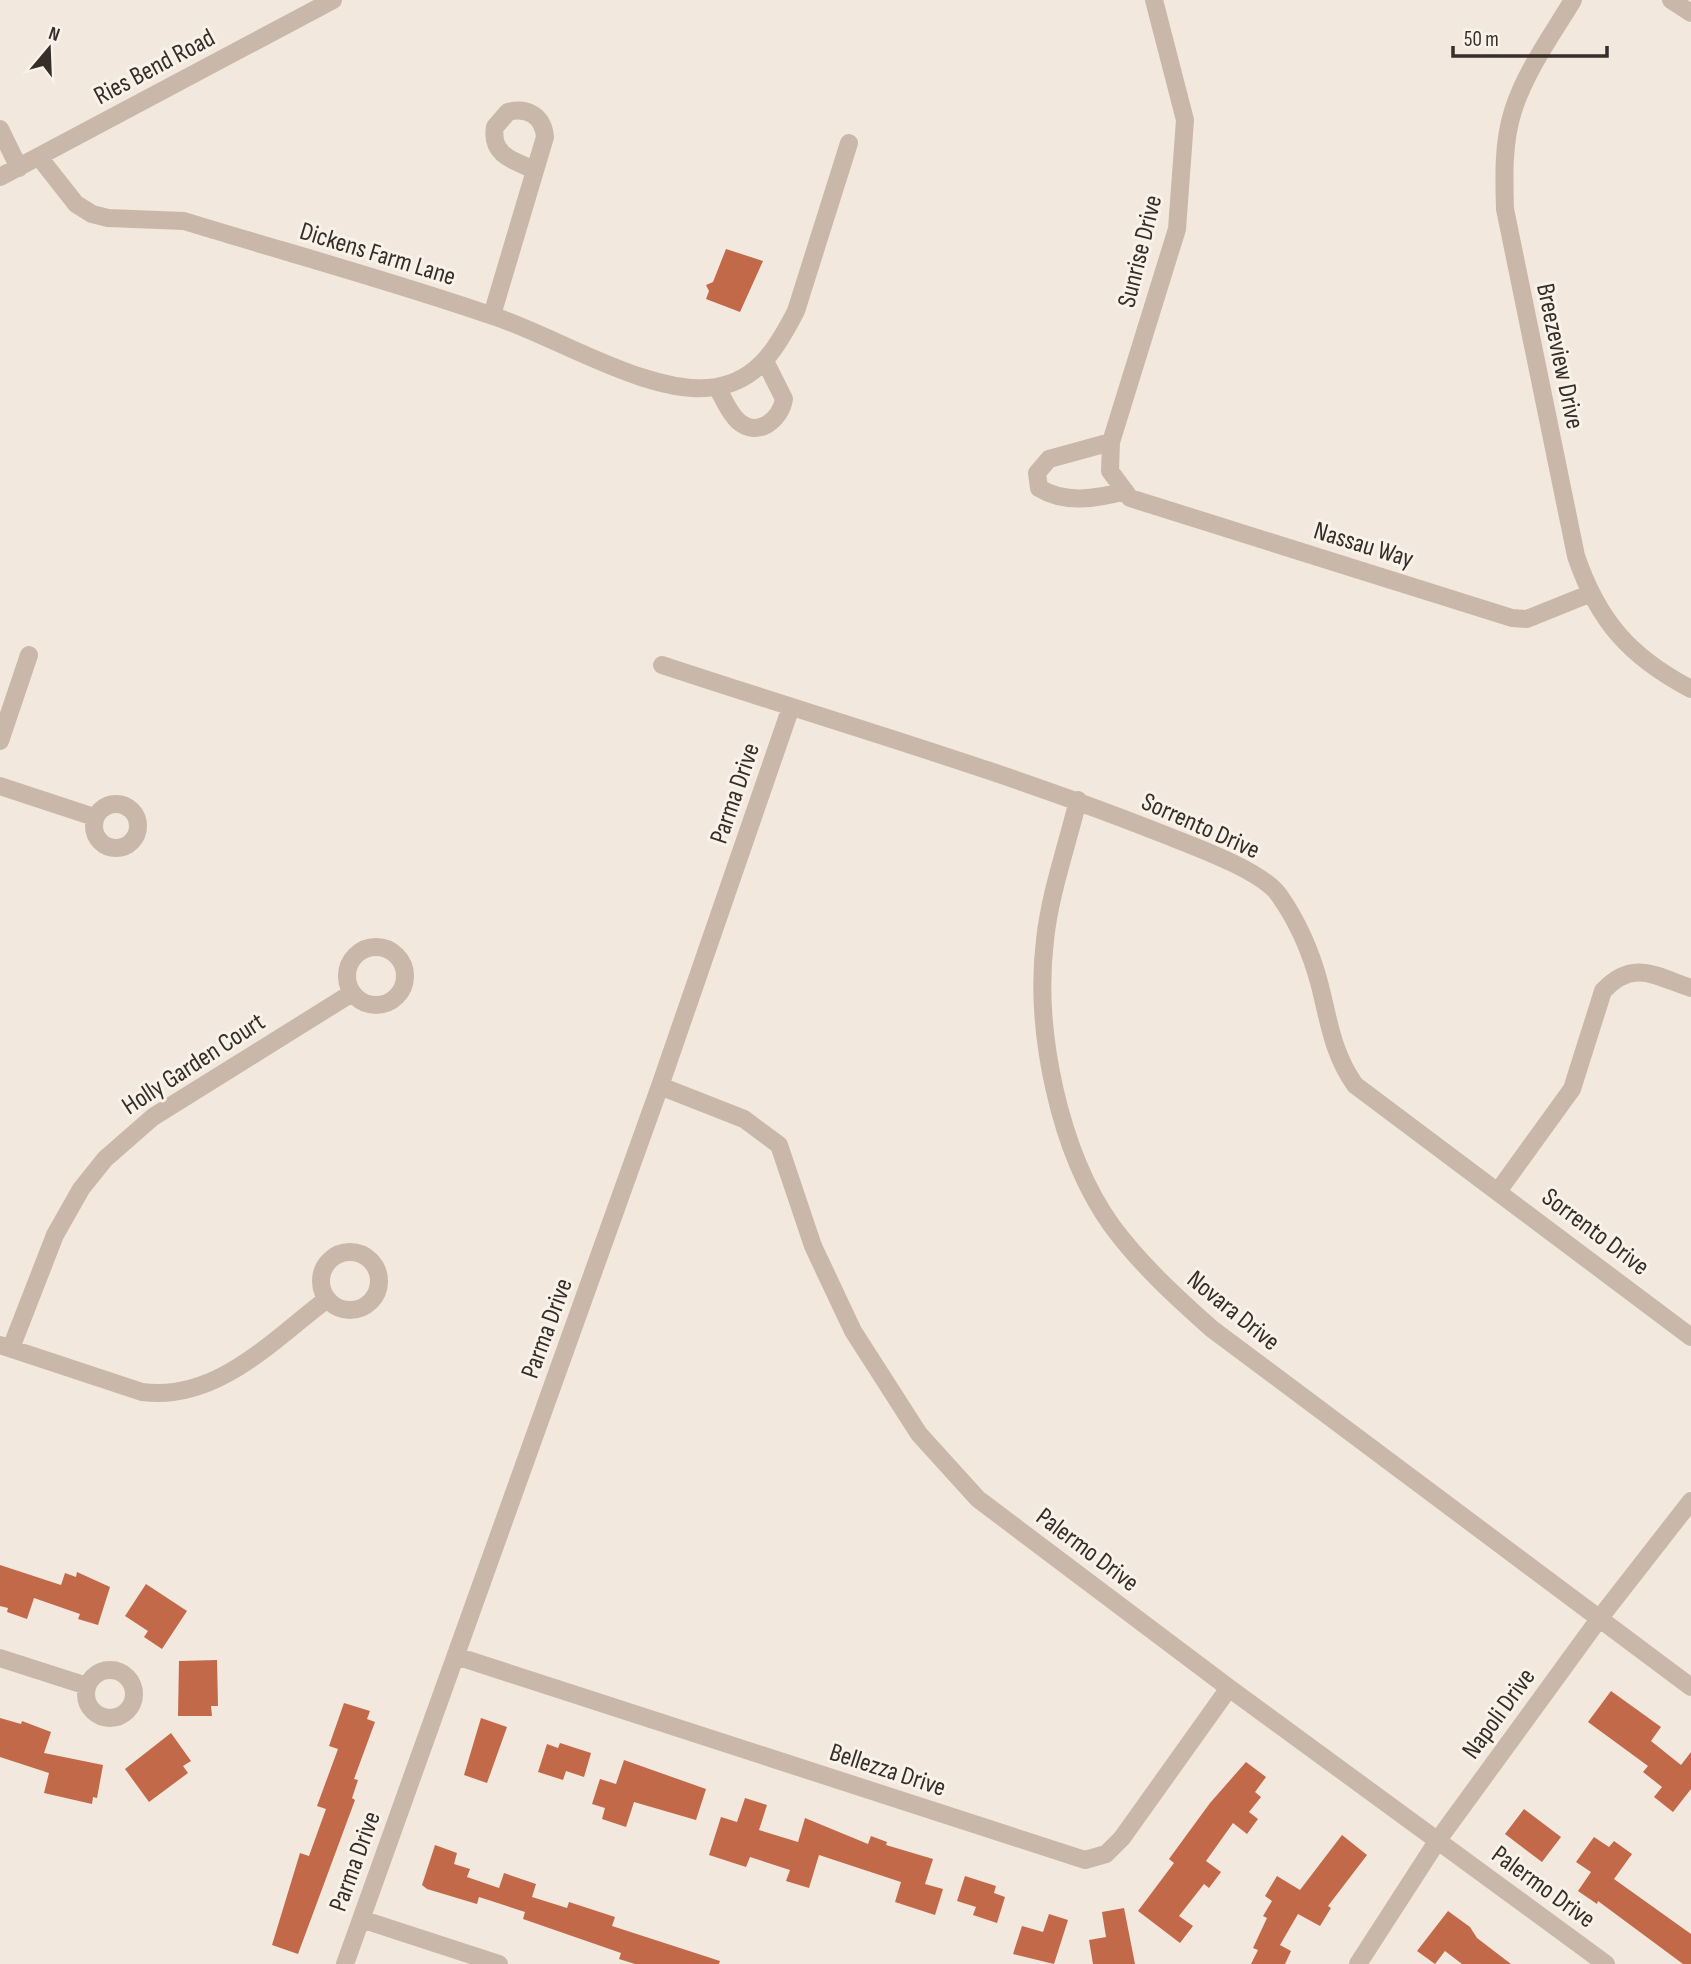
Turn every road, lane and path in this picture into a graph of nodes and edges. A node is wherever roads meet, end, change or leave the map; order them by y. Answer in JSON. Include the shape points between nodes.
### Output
{"nodes":[{"id":1,"x":333,"y":0,"type":"edge"},
{"id":2,"x":1154,"y":0,"type":"edge"},
{"id":3,"x":1573,"y":0,"type":"edge"},
{"id":4,"x":1671,"y":0,"type":"edge"},
{"id":5,"x":1691,"y":13,"type":"edge"},
{"id":6,"x":0,"y":129,"type":"edge"},
{"id":7,"x":849,"y":143,"type":"dead end"},
{"id":8,"x":39,"y":158,"type":"junction"},
{"id":9,"x":19,"y":168,"type":"junction"},
{"id":10,"x":535,"y":170,"type":"dead end"},
{"id":11,"x":0,"y":177,"type":"edge"},
{"id":12,"x":492,"y":315,"type":"junction"},
{"id":13,"x":766,"y":363,"type":"junction"},
{"id":14,"x":717,"y":387,"type":"junction"},
{"id":15,"x":1111,"y":442,"type":"junction"},
{"id":16,"x":1110,"y":471,"type":"joint"},
{"id":17,"x":1125,"y":491,"type":"junction"},
{"id":18,"x":1589,"y":594,"type":"junction"},
{"id":19,"x":29,"y":656,"type":"dead end"},
{"id":20,"x":662,"y":665,"type":"dead end"},
{"id":21,"x":1691,"y":689,"type":"edge"},
{"id":22,"x":791,"y":707,"type":"junction"},
{"id":23,"x":0,"y":741,"type":"edge"},
{"id":24,"x":0,"y":786,"type":"edge"},
{"id":25,"x":1078,"y":800,"type":"junction"},
{"id":26,"x":94,"y":817,"type":"dead end"},
{"id":27,"x":1691,"y":988,"type":"edge"},
{"id":28,"x":352,"y":993,"type":"dead end"},
{"id":29,"x":660,"y":1087,"type":"junction"},
{"id":30,"x":1499,"y":1190,"type":"junction"},
{"id":31,"x":327,"y":1299,"type":"dead end"},
{"id":32,"x":1691,"y":1337,"type":"edge"},
{"id":33,"x":6,"y":1347,"type":"edge"},
{"id":34,"x":1691,"y":1502,"type":"edge"},
{"id":35,"x":1599,"y":1619,"type":"junction"},
{"id":36,"x":456,"y":1656,"type":"junction"},
{"id":37,"x":0,"y":1658,"type":"edge"},
{"id":38,"x":87,"y":1686,"type":"dead end"},
{"id":39,"x":1691,"y":1687,"type":"edge"},
{"id":40,"x":1229,"y":1688,"type":"junction"},
{"id":41,"x":1438,"y":1840,"type":"junction"},
{"id":42,"x":361,"y":1919,"type":"junction"},
{"id":43,"x":345,"y":1964,"type":"edge"},
{"id":44,"x":499,"y":1964,"type":"edge"},
{"id":45,"x":1358,"y":1964,"type":"edge"},
{"id":46,"x":1606,"y":1964,"type":"edge"}],
"edges":[{"from":1,"to":8,"type":"street","name":"Ries Bend Road"},
{"from":2,"to":15,"type":"street","name":"Sunrise Drive","via":[[1185,120],[1181,201],[1177,229]]},
{"from":3,"to":18,"type":"street","name":"Breezeview Drive","via":[[1513,110],[1504,158],[1505,209],[1576,556]]},
{"from":4,"to":5,"type":"street"},
{"from":6,"to":9,"type":"street"},
{"from":7,"to":13,"type":"street","via":[[796,311]]},
{"from":8,"to":9,"type":"street","name":"Ries Bend Road"},
{"from":8,"to":12,"type":"street","name":"Dickens Farm Lane","via":[[76,204],[92,214],[184,221]]},
{"from":9,"to":11,"type":"street","name":"Ries Bend Road"},
{"from":10,"to":12,"type":"street"},
{"from":12,"to":14,"type":"street","name":"Dickens Farm Lane","via":[[653,382]]},
{"from":13,"to":14,"type":"street","name":"Dickens Farm Lane"},
{"from":13,"to":14,"type":"street","via":[[783,399],[778,417],[771,423],[762,427],[737,420]]},
{"from":15,"to":16,"type":"street","name":"Sunrise Drive"},
{"from":15,"to":17,"type":"street","via":[[1049,459],[1037,473],[1039,488],[1054,498],[1103,497]]},
{"from":16,"to":17,"type":"street","name":"Nassau Way"},
{"from":17,"to":18,"type":"street","name":"Nassau Way","via":[[1130,498],[1512,618],[1536,616]]},
{"from":18,"to":21,"type":"street","name":"Breezeview Drive","via":[[1622,640]]},
{"from":19,"to":23,"type":"street"},
{"from":20,"to":22,"type":"street","name":"Sorrento Drive"},
{"from":22,"to":25,"type":"street","name":"Sorrento Drive"},
{"from":22,"to":29,"type":"street","name":"Parma Drive"},
{"from":24,"to":26,"type":"street"},
{"from":25,"to":30,"type":"street","name":"Sorrento Drive","via":[[1234,864],[1278,893],[1311,956],[1334,1049],[1355,1085]]},
{"from":25,"to":35,"type":"street","name":"Novara Drive","via":[[1045,940],[1044,1016],[1065,1124],[1093,1195],[1112,1226],[1159,1283],[1212,1329]]},
{"from":27,"to":30,"type":"street","via":[[1643,972],[1628,972],[1603,991],[1572,1088]]},
{"from":28,"to":33,"type":"street","name":"Holly Garden Court","via":[[153,1117],[105,1159],[81,1189],[55,1235]]},
{"from":29,"to":36,"type":"street","name":"Parma Drive"},
{"from":29,"to":40,"type":"street","name":"Palermo Drive","via":[[744,1119],[779,1145],[836,1299],[888,1390],[943,1464],[978,1499]]},
{"from":30,"to":32,"type":"street","name":"Sorrento Drive"},
{"from":31,"to":33,"type":"street","via":[[228,1375],[185,1392],[142,1392]]},
{"from":34,"to":35,"type":"street","name":"Napoli Drive"},
{"from":35,"to":39,"type":"street","name":"Novara Drive"},
{"from":35,"to":41,"type":"street","name":"Napoli Drive"},
{"from":36,"to":40,"type":"street","name":"Bellezza Drive","via":[[1085,1860],[1106,1854],[1122,1838]]},
{"from":36,"to":42,"type":"street","name":"Parma Drive"},
{"from":37,"to":38,"type":"street"},
{"from":40,"to":41,"type":"street","name":"Palermo Drive"},
{"from":41,"to":45,"type":"street","name":"Napoli Drive"},
{"from":41,"to":46,"type":"street","name":"Palermo Drive"},
{"from":42,"to":43,"type":"street","name":"Parma Drive"},
{"from":42,"to":44,"type":"street"}]}
